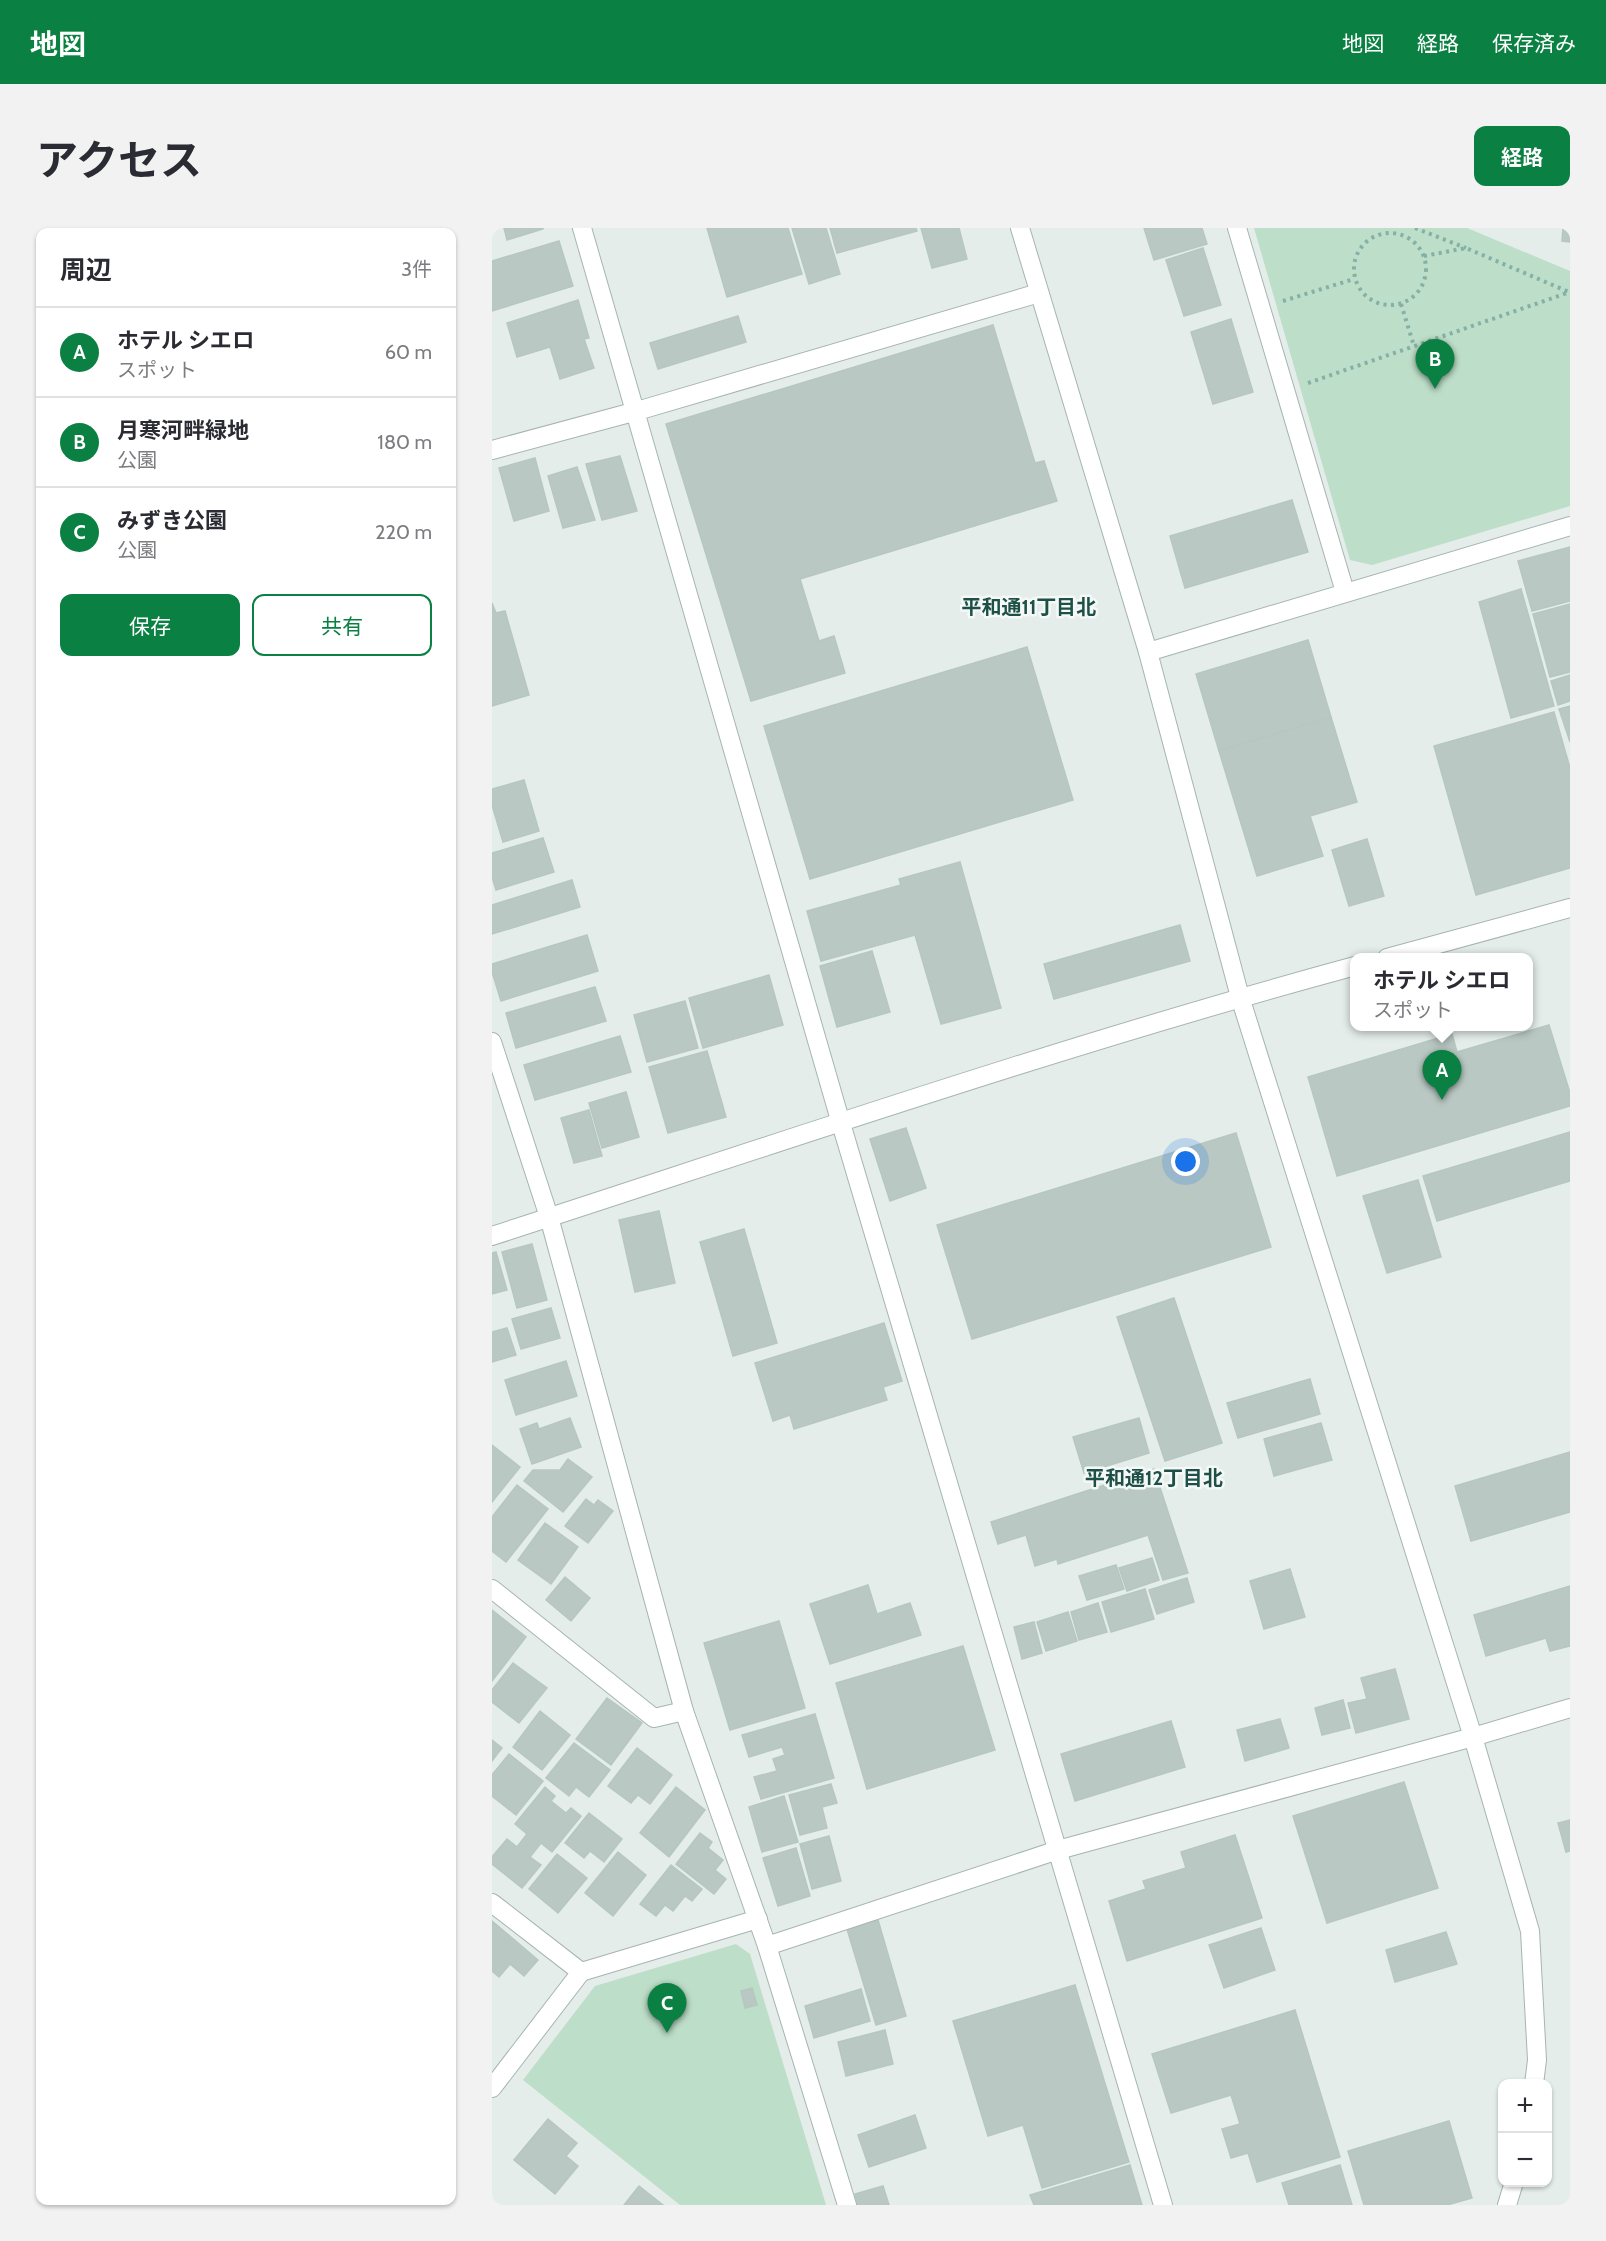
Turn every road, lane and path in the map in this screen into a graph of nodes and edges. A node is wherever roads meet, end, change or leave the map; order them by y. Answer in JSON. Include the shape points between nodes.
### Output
{"nodes":[{"id":1,"x":582,"y":228,"type":"edge"},
{"id":2,"x":1020,"y":228,"type":"edge"},
{"id":3,"x":1238,"y":228,"type":"edge"},
{"id":4,"x":1372,"y":228,"type":"edge"},
{"id":5,"x":1415,"y":228,"type":"edge"},
{"id":6,"x":1375,"y":235,"type":"junction"},
{"id":7,"x":1466,"y":248,"type":"junction"},
{"id":8,"x":1424,"y":256,"type":"junction"},
{"id":9,"x":1354,"y":279,"type":"junction"},
{"id":10,"x":1039,"y":293,"type":"junction"},
{"id":11,"x":1278,"y":303,"type":"dead end"},
{"id":12,"x":1401,"y":304,"type":"junction"},
{"id":13,"x":1414,"y":346,"type":"junction"},
{"id":14,"x":1303,"y":385,"type":"dead end"},
{"id":15,"x":637,"y":411,"type":"junction"},
{"id":16,"x":492,"y":450,"type":"edge"},
{"id":17,"x":1570,"y":526,"type":"edge"},
{"id":18,"x":1345,"y":592,"type":"junction"},
{"id":19,"x":1148,"y":652,"type":"junction"},
{"id":20,"x":1570,"y":908,"type":"edge"},
{"id":21,"x":1403,"y":953,"type":"edge"},
{"id":22,"x":1350,"y":967,"type":"edge"},
{"id":23,"x":1240,"y":997,"type":"junction"},
{"id":24,"x":492,"y":1042,"type":"edge"},
{"id":25,"x":840,"y":1120,"type":"junction"},
{"id":26,"x":549,"y":1217,"type":"junction"},
{"id":27,"x":492,"y":1236,"type":"edge"},
{"id":28,"x":492,"y":1589,"type":"edge"},
{"id":29,"x":1570,"y":1708,"type":"edge"},
{"id":30,"x":684,"y":1711,"type":"junction"},
{"id":31,"x":1473,"y":1737,"type":"junction"},
{"id":32,"x":1058,"y":1850,"type":"junction"},
{"id":33,"x":492,"y":1903,"type":"edge"},
{"id":34,"x":758,"y":1919,"type":"junction"},
{"id":35,"x":767,"y":1946,"type":"junction"},
{"id":36,"x":581,"y":1972,"type":"junction"},
{"id":37,"x":1535,"y":2079,"type":"edge"},
{"id":38,"x":492,"y":2088,"type":"edge"},
{"id":39,"x":1512,"y":2187,"type":"edge"},
{"id":40,"x":847,"y":2205,"type":"edge"},
{"id":41,"x":1163,"y":2205,"type":"edge"},
{"id":42,"x":1507,"y":2205,"type":"edge"}],
"edges":[{"from":1,"to":15,"type":"street"},
{"from":2,"to":10,"type":"street"},
{"from":3,"to":18,"type":"street"},
{"from":4,"to":6,"type":"path"},
{"from":5,"to":7,"type":"path"},
{"from":6,"to":8,"type":"path","via":[[1392,232],[1406,236]]},
{"from":6,"to":9,"type":"path","via":[[1357,251]]},
{"from":7,"to":8,"type":"path"},
{"from":7,"to":13,"type":"path","via":[[1570,292]]},
{"from":8,"to":12,"type":"path","via":[[1423,285]]},
{"from":9,"to":11,"type":"path"},
{"from":9,"to":12,"type":"path","via":[[1372,302],[1386,306]]},
{"from":10,"to":15,"type":"street"},
{"from":10,"to":19,"type":"street"},
{"from":12,"to":13,"type":"path"},
{"from":13,"to":14,"type":"path"},
{"from":15,"to":16,"type":"street"},
{"from":15,"to":25,"type":"street"},
{"from":17,"to":18,"type":"street"},
{"from":18,"to":19,"type":"street"},
{"from":19,"to":23,"type":"street"},
{"from":20,"to":21,"type":"street"},
{"from":22,"to":23,"type":"street"},
{"from":23,"to":25,"type":"street"},
{"from":23,"to":31,"type":"street"},
{"from":24,"to":26,"type":"street"},
{"from":25,"to":26,"type":"street"},
{"from":25,"to":32,"type":"street"},
{"from":26,"to":27,"type":"street"},
{"from":26,"to":30,"type":"street"},
{"from":28,"to":30,"type":"street","via":[[654,1718]]},
{"from":29,"to":31,"type":"street"},
{"from":30,"to":34,"type":"street"},
{"from":31,"to":32,"type":"street"},
{"from":31,"to":37,"type":"street","via":[[1530,1931]]},
{"from":32,"to":35,"type":"street"},
{"from":32,"to":41,"type":"street"},
{"from":33,"to":36,"type":"street"},
{"from":34,"to":35,"type":"street"},
{"from":34,"to":36,"type":"street"},
{"from":35,"to":40,"type":"street"},
{"from":36,"to":38,"type":"street"},
{"from":39,"to":42,"type":"street"}]}
